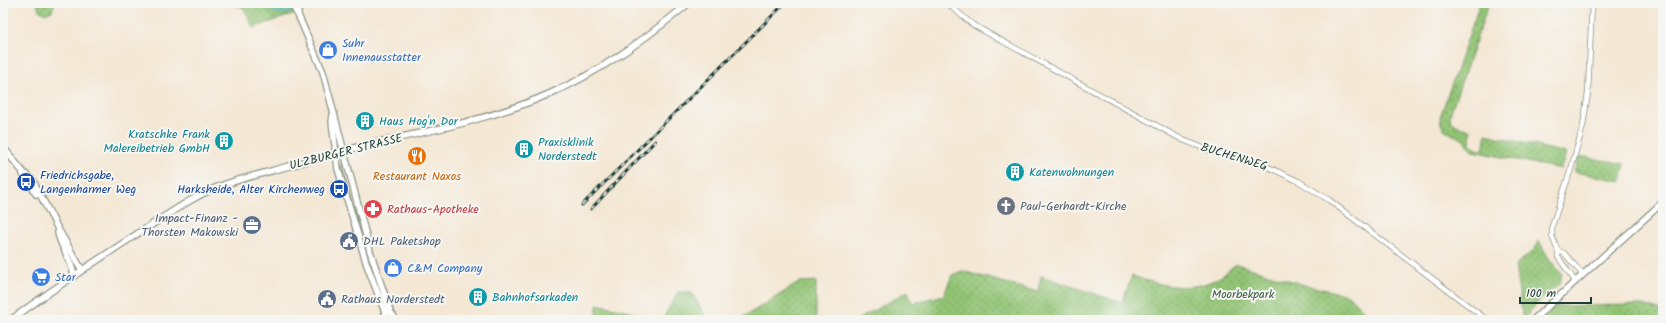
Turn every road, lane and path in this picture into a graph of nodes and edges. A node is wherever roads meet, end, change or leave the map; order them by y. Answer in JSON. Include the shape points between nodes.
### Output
{"nodes":[{"id":1,"x":291,"y":3,"type":"edge"},
{"id":2,"x":295,"y":3,"type":"edge"},
{"id":3,"x":689,"y":3,"type":"edge"},
{"id":4,"x":947,"y":3,"type":"edge"},
{"id":5,"x":1592,"y":3,"type":"edge"},
{"id":6,"x":298,"y":15,"type":"junction"},
{"id":7,"x":333,"y":114,"type":"junction"},
{"id":8,"x":3,"y":147,"type":"edge"},
{"id":9,"x":343,"y":151,"type":"junction"},
{"id":10,"x":336,"y":153,"type":"junction"},
{"id":11,"x":1663,"y":202,"type":"edge"},
{"id":12,"x":58,"y":229,"type":"junction"},
{"id":13,"x":1558,"y":250,"type":"junction"},
{"id":14,"x":82,"y":270,"type":"junction"},
{"id":15,"x":1583,"y":275,"type":"junction"},
{"id":16,"x":74,"y":276,"type":"junction"},
{"id":17,"x":1575,"y":281,"type":"junction"},
{"id":18,"x":12,"y":320,"type":"edge"},
{"id":19,"x":388,"y":320,"type":"edge"},
{"id":20,"x":396,"y":320,"type":"edge"},
{"id":21,"x":1487,"y":320,"type":"edge"},
{"id":22,"x":1534,"y":320,"type":"edge"}],
"edges":[{"from":1,"to":6,"type":"main road"},
{"from":2,"to":6,"type":"main road"},
{"from":3,"to":9,"type":"main road","name":"ULZBURGER STRASSE","via":[[617,58],[549,94],[467,122]]},
{"from":4,"to":21,"type":"street","name":"BUCHENWEG","via":[[973,25],[1183,140],[1216,153],[1266,166],[1298,181],[1341,209]]},
{"from":5,"to":13,"type":"street","via":[[1588,93],[1583,126],[1552,226],[1553,241]]},
{"from":6,"to":7,"type":"main road","via":[[322,68]]},
{"from":7,"to":9,"type":"main road"},
{"from":7,"to":10,"type":"main road"},
{"from":8,"to":12,"type":"main road","via":[[33,181]]},
{"from":9,"to":10,"type":"main road","name":"ULZBURGER STRASSE"},
{"from":9,"to":20,"type":"main road","via":[[370,252],[390,310]]},
{"from":10,"to":14,"type":"main road","name":"ULZBURGER STRASSE","via":[[214,189],[175,210]]},
{"from":10,"to":19,"type":"main road","via":[[338,169],[363,254]]},
{"from":11,"to":15,"type":"main road"},
{"from":12,"to":14,"type":"main road"},
{"from":12,"to":16,"type":"main road"},
{"from":13,"to":15,"type":"street","via":[[1564,253]]},
{"from":13,"to":17,"type":"street","via":[[1558,258]]},
{"from":14,"to":16,"type":"main road","name":"ULZBURGER STRASSE"},
{"from":15,"to":17,"type":"main road"},
{"from":16,"to":18,"type":"main road","name":"ULZBURGER STRASSE"},
{"from":17,"to":22,"type":"main road"}]}
